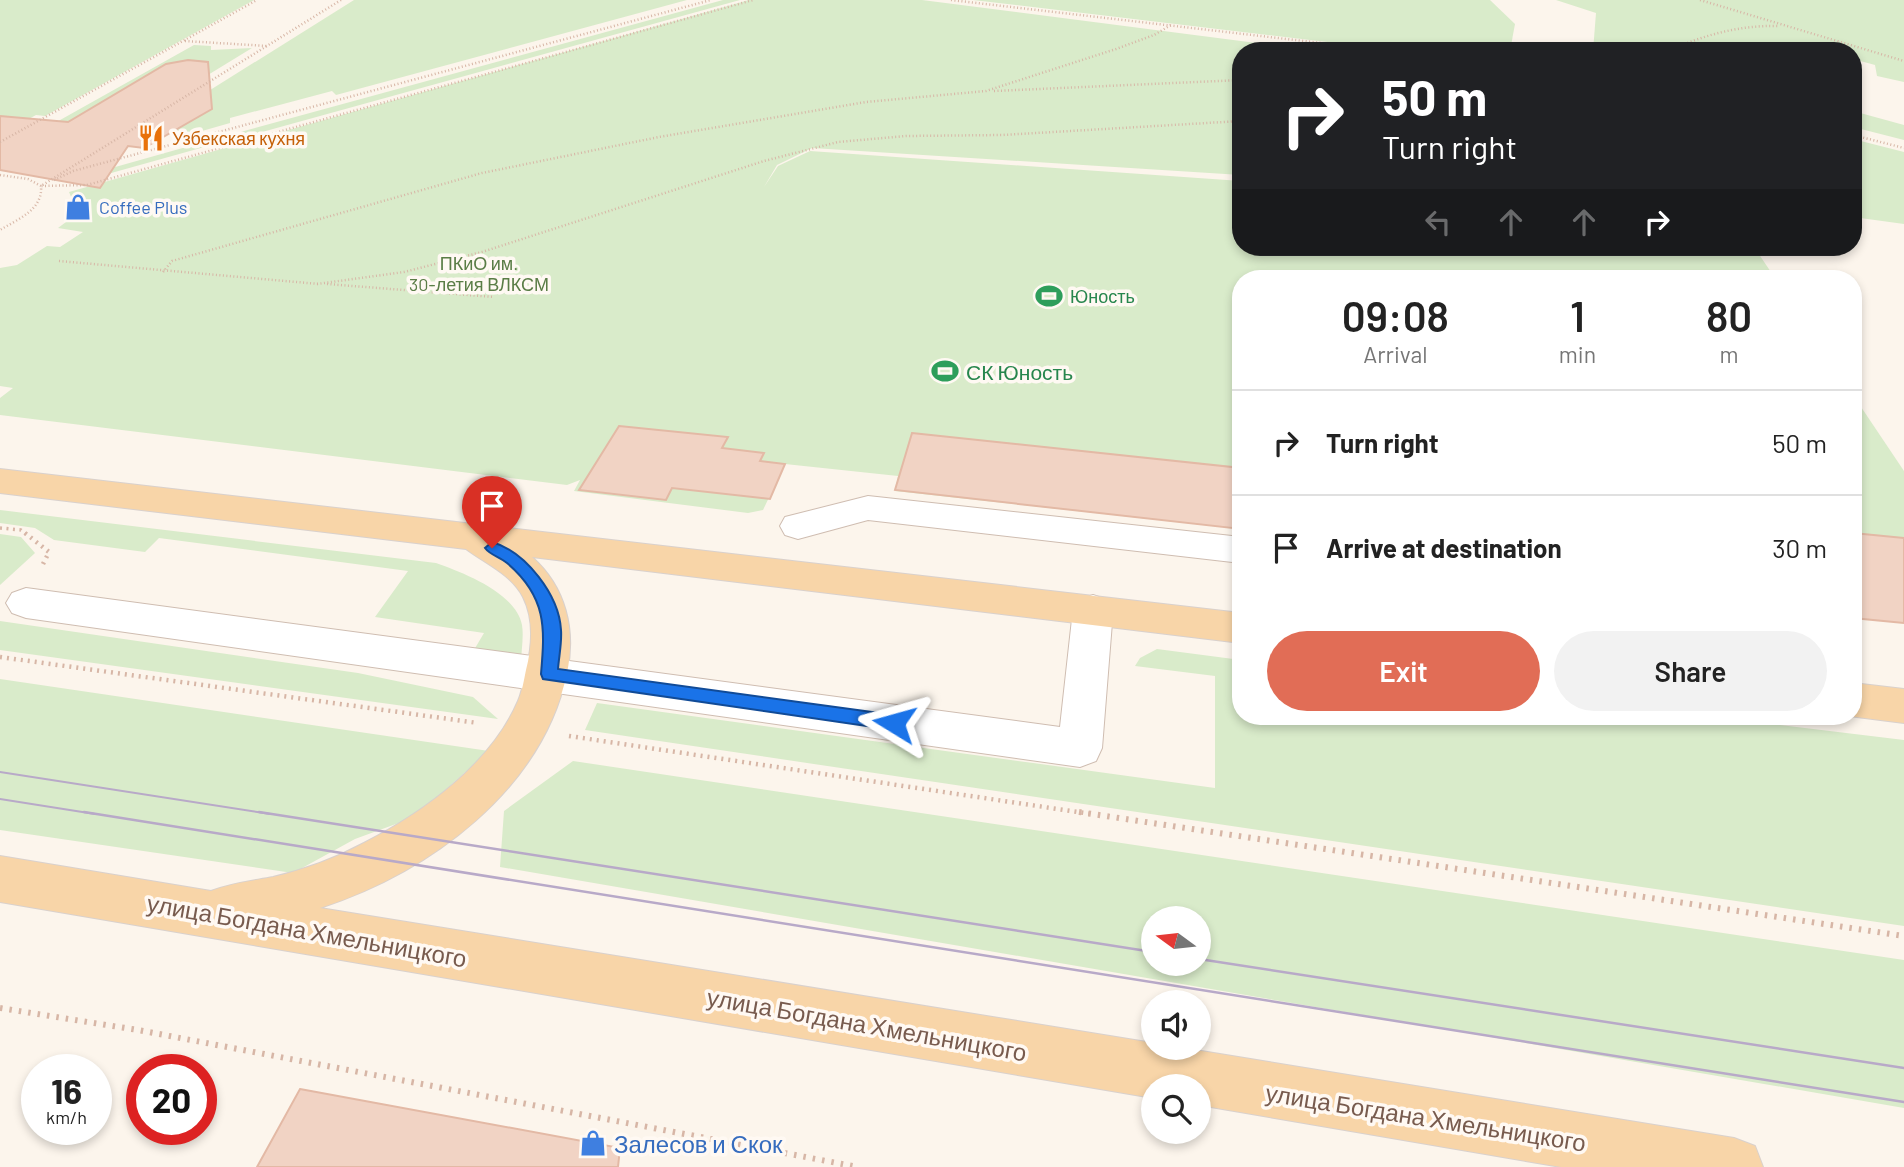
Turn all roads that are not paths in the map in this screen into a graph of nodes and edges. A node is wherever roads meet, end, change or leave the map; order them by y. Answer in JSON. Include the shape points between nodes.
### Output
{"nodes":[{"id":1,"x":0,"y":481,"type":"edge"},
{"id":2,"x":798,"y":526,"type":"dead end"},
{"id":3,"x":473,"y":537,"type":"junction"},
{"id":4,"x":1232,"y":549,"type":"edge"},
{"id":5,"x":26,"y":603,"type":"road end"},
{"id":6,"x":1093,"y":610,"type":"junction"},
{"id":7,"x":1232,"y":627,"type":"edge"},
{"id":8,"x":549,"y":674,"type":"junction"},
{"id":9,"x":1862,"y":701,"type":"edge"},
{"id":10,"x":1904,"y":706,"type":"edge"},
{"id":11,"x":0,"y":879,"type":"edge"},
{"id":12,"x":190,"y":911,"type":"junction"},
{"id":13,"x":1734,"y":1167,"type":"edge"}],
"edges":[{"from":1,"to":3,"type":"main road"},
{"from":2,"to":4,"type":"lane","via":[[868,508]]},
{"from":3,"to":6,"type":"main road"},
{"from":3,"to":8,"type":"main road","via":[[512,558],[540,589],[553,628]]},
{"from":5,"to":8,"type":"lane"},
{"from":6,"to":7,"type":"main road"},
{"from":6,"to":8,"type":"lane","via":[[1080,748]]},
{"from":8,"to":12,"type":"main road","via":[[526,730],[498,767],[462,804],[417,838],[317,888],[253,905]]},
{"from":9,"to":10,"type":"main road"},
{"from":11,"to":12,"type":"main road","name":"улица Богдана Хмельницкого"},
{"from":12,"to":13,"type":"main road","name":"улица Богдана Хмельницкого"}]}
